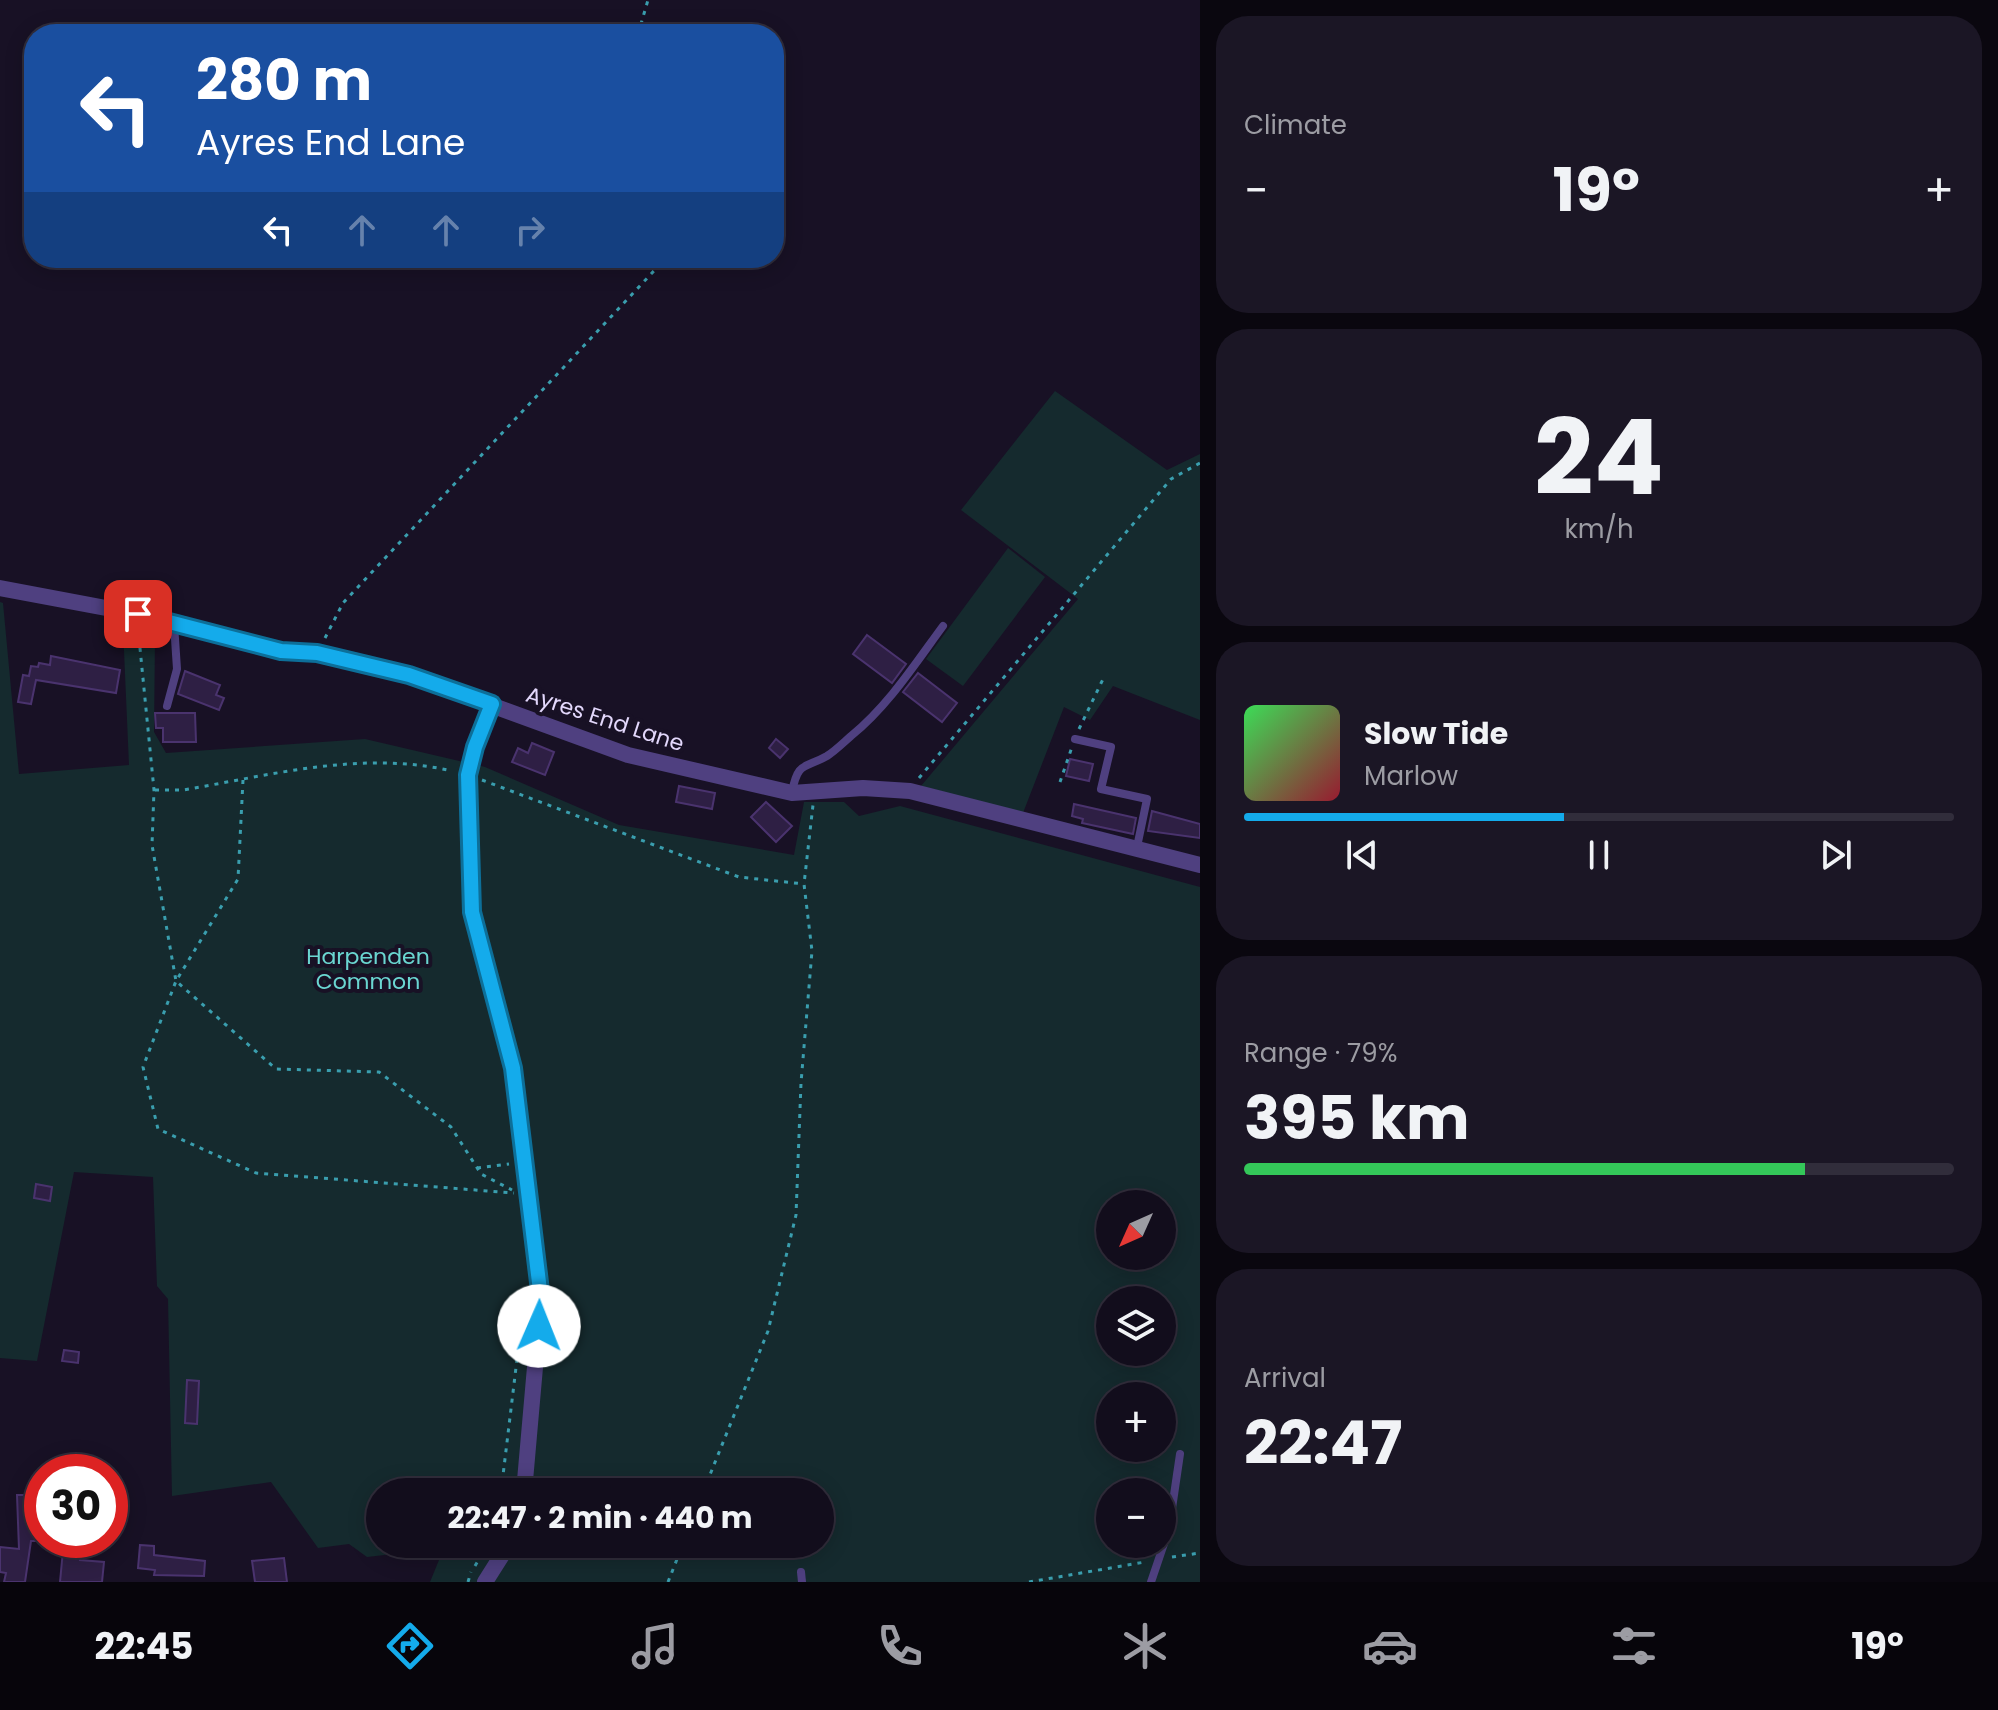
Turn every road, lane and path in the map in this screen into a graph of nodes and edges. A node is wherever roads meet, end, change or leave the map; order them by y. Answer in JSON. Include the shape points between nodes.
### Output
{"nodes":[{"id":1,"x":648,"y":0,"type":"edge"},
{"id":2,"x":641,"y":24,"type":"edge"},
{"id":3,"x":657,"y":268,"type":"edge"},
{"id":4,"x":1200,"y":463,"type":"edge"},
{"id":5,"x":0,"y":588,"type":"edge"},
{"id":6,"x":138,"y":614,"type":"junction"},
{"id":7,"x":175,"y":623,"type":"junction"},
{"id":8,"x":943,"y":626,"type":"dead end"},
{"id":9,"x":317,"y":653,"type":"junction"},
{"id":10,"x":492,"y":704,"type":"junction"},
{"id":11,"x":167,"y":706,"type":"dead end"},
{"id":12,"x":1075,"y":739,"type":"dead end"},
{"id":13,"x":468,"y":775,"type":"junction"},
{"id":14,"x":243,"y":780,"type":"junction"},
{"id":15,"x":154,"y":790,"type":"junction"},
{"id":16,"x":910,"y":791,"type":"junction"},
{"id":17,"x":792,"y":793,"type":"junction"},
{"id":18,"x":814,"y":794,"type":"junction"},
{"id":19,"x":1137,"y":847,"type":"junction"},
{"id":20,"x":1200,"y":865,"type":"edge"},
{"id":21,"x":804,"y":884,"type":"junction"},
{"id":22,"x":176,"y":981,"type":"junction"},
{"id":23,"x":524,"y":1161,"type":"junction"},
{"id":24,"x":477,"y":1168,"type":"junction"},
{"id":25,"x":525,"y":1293,"type":"dead end"},
{"id":26,"x":1180,"y":1454,"type":"dead end"},
{"id":27,"x":503,"y":1478,"type":"edge"},
{"id":28,"x":525,"y":1478,"type":"edge"},
{"id":29,"x":709,"y":1478,"type":"edge"},
{"id":30,"x":1200,"y":1553,"type":"edge"},
{"id":31,"x":500,"y":1558,"type":"edge"},
{"id":32,"x":677,"y":1558,"type":"edge"},
{"id":33,"x":1158,"y":1560,"type":"junction"},
{"id":34,"x":801,"y":1572,"type":"dead end"},
{"id":35,"x":485,"y":1582,"type":"edge"},
{"id":36,"x":668,"y":1582,"type":"edge"},
{"id":37,"x":802,"y":1582,"type":"edge"},
{"id":38,"x":1029,"y":1582,"type":"edge"},
{"id":39,"x":1151,"y":1582,"type":"edge"}],
"edges":[{"from":1,"to":2,"type":"path"},
{"from":3,"to":9,"type":"path","via":[[343,603]]},
{"from":4,"to":16,"type":"path","via":[[1171,479]]},
{"from":5,"to":6,"type":"street","name":"Ayres End Lane"},
{"from":6,"to":7,"type":"street","name":"Ayres End Lane"},
{"from":6,"to":15,"type":"path"},
{"from":7,"to":9,"type":"street","name":"Ayres End Lane","via":[[281,651]]},
{"from":7,"to":11,"type":"lane","via":[[177,669]]},
{"from":8,"to":17,"type":"lane","via":[[890,697],[855,733],[795,774]]},
{"from":9,"to":10,"type":"street","name":"Ayres End Lane","via":[[409,675]]},
{"from":10,"to":13,"type":"street"},
{"from":10,"to":17,"type":"street","name":"Ayres End Lane","via":[[628,755]]},
{"from":12,"to":19,"type":"lane","via":[[1111,747],[1101,789],[1147,799]]},
{"from":13,"to":14,"type":"path","via":[[418,763],[364,760]]},
{"from":13,"to":21,"type":"path","via":[[739,877]]},
{"from":13,"to":23,"type":"street","via":[[472,912],[513,1068]]},
{"from":14,"to":15,"type":"path"},
{"from":14,"to":22,"type":"path","via":[[238,879]]},
{"from":15,"to":22,"type":"path","via":[[152,845]]},
{"from":16,"to":18,"type":"street","name":"Ayres End Lane","via":[[863,788]]},
{"from":16,"to":19,"type":"street","name":"Ayres End Lane"},
{"from":17,"to":18,"type":"street","name":"Ayres End Lane"},
{"from":18,"to":21,"type":"path"},
{"from":19,"to":20,"type":"street","name":"Ayres End Lane"},
{"from":21,"to":29,"type":"path","via":[[812,951],[796,1215],[768,1331]]},
{"from":22,"to":24,"type":"path","via":[[276,1069],[379,1072],[451,1127]]},
{"from":22,"to":24,"type":"path","via":[[143,1067],[158,1129],[256,1173],[518,1193]]},
{"from":23,"to":24,"type":"path"},
{"from":23,"to":28,"type":"street","via":[[541,1299]]},
{"from":25,"to":27,"type":"path"},
{"from":26,"to":33,"type":"lane","via":[[1169,1529]]},
{"from":30,"to":33,"type":"path"},
{"from":31,"to":35,"type":"street"},
{"from":32,"to":36,"type":"path"},
{"from":33,"to":38,"type":"path"},
{"from":33,"to":39,"type":"lane"},
{"from":34,"to":37,"type":"lane"}]}
